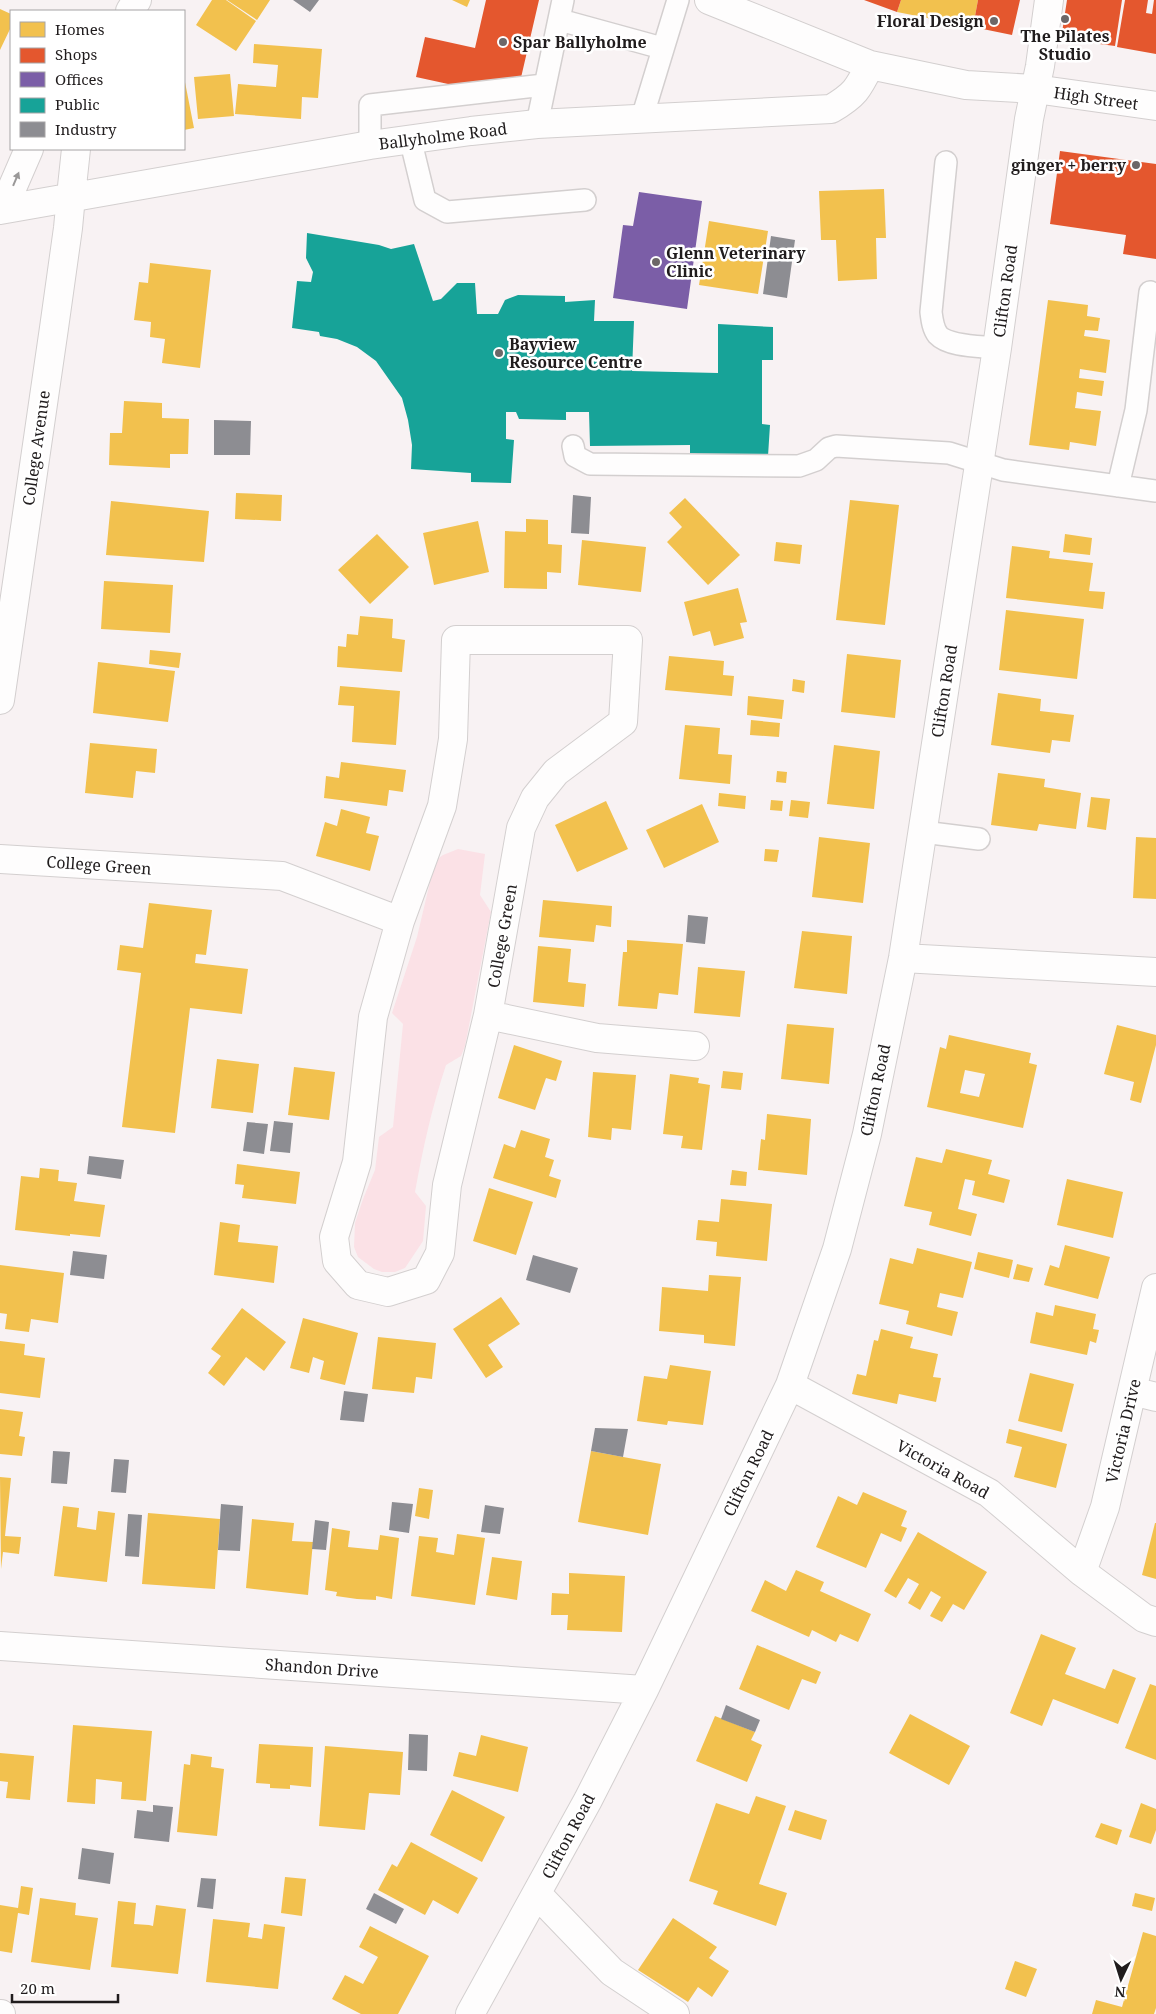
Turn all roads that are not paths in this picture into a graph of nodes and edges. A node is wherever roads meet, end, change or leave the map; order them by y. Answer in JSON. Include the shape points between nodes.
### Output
{"nodes":[{"id":1,"x":678,"y":0,"type":"edge"},
{"id":2,"x":709,"y":0,"type":"edge"},
{"id":3,"x":1049,"y":0,"type":"edge"},
{"id":4,"x":562,"y":10,"type":"edge"},
{"id":5,"x":662,"y":48,"type":"junction"},
{"id":6,"x":870,"y":65,"type":"junction"},
{"id":7,"x":544,"y":84,"type":"junction"},
{"id":8,"x":1036,"y":89,"type":"junction"},
{"id":9,"x":1156,"y":106,"type":"edge"},
{"id":10,"x":642,"y":118,"type":"junction"},
{"id":11,"x":537,"y":124,"type":"junction"},
{"id":12,"x":410,"y":138,"type":"junction"},
{"id":13,"x":370,"y":145,"type":"junction"},
{"id":14,"x":29,"y":150,"type":"edge"},
{"id":15,"x":76,"y":150,"type":"edge"},
{"id":16,"x":946,"y":162,"type":"dead end"},
{"id":17,"x":70,"y":196,"type":"junction"},
{"id":18,"x":585,"y":200,"type":"dead end"},
{"id":19,"x":2,"y":210,"type":"edge"},
{"id":20,"x":1150,"y":292,"type":"dead end"},
{"id":21,"x":997,"y":348,"type":"junction"},
{"id":22,"x":573,"y":446,"type":"dead end"},
{"id":23,"x":979,"y":463,"type":"junction"},
{"id":24,"x":1118,"y":486,"type":"junction"},
{"id":25,"x":1156,"y":491,"type":"edge"},
{"id":26,"x":0,"y":700,"type":"edge"},
{"id":27,"x":923,"y":832,"type":"junction"},
{"id":28,"x":979,"y":839,"type":"dead end"},
{"id":29,"x":0,"y":859,"type":"edge"},
{"id":30,"x":400,"y":921,"type":"junction"},
{"id":31,"x":903,"y":958,"type":"junction"},
{"id":32,"x":1156,"y":972,"type":"edge"},
{"id":33,"x":488,"y":1015,"type":"junction"},
{"id":34,"x":695,"y":1046,"type":"dead end"},
{"id":35,"x":1156,"y":1288,"type":"edge"},
{"id":36,"x":790,"y":1385,"type":"junction"},
{"id":37,"x":1144,"y":1394,"type":"edge"},
{"id":38,"x":1082,"y":1572,"type":"junction"},
{"id":39,"x":1156,"y":1622,"type":"edge"},
{"id":40,"x":0,"y":1646,"type":"edge"},
{"id":41,"x":644,"y":1690,"type":"junction"},
{"id":42,"x":537,"y":1894,"type":"junction"},
{"id":43,"x":470,"y":2014,"type":"edge"},
{"id":44,"x":674,"y":2014,"type":"edge"}],
"edges":[{"from":1,"to":5,"type":"lane"},
{"from":2,"to":6,"type":"street","name":"High Street"},
{"from":3,"to":8,"type":"street","name":"Clifton Road"},
{"from":4,"to":5,"type":"lane"},
{"from":4,"to":7,"type":"lane"},
{"from":5,"to":10,"type":"lane"},
{"from":6,"to":8,"type":"street","name":"High Street","via":[[966,84]]},
{"from":6,"to":10,"type":"street","name":"Ballyholme Road","via":[[850,98],[831,109]]},
{"from":7,"to":11,"type":"lane"},
{"from":7,"to":13,"type":"lane","via":[[370,106]]},
{"from":8,"to":9,"type":"street","name":"High Street"},
{"from":8,"to":21,"type":"street","name":"Clifton Road"},
{"from":10,"to":11,"type":"street","name":"Ballyholme Road"},
{"from":11,"to":12,"type":"street","name":"Ballyholme Road"},
{"from":12,"to":13,"type":"street","name":"Ballyholme Road"},
{"from":12,"to":18,"type":"lane","via":[[425,200],[447,212]]},
{"from":13,"to":17,"type":"street","name":"Ballyholme Road"},
{"from":19,"to":14,"type":"street","one_way":true},
{"from":15,"to":17,"type":"street","name":"College Avenue"},
{"from":16,"to":21,"type":"lane","via":[[931,312],[933,326],[939,336],[951,343]]},
{"from":17,"to":19,"type":"street","name":"Ballyholme Road"},
{"from":17,"to":26,"type":"street","name":"College Avenue"},
{"from":20,"to":24,"type":"lane","via":[[1136,410]]},
{"from":21,"to":23,"type":"street","name":"Clifton Road"},
{"from":22,"to":23,"type":"lane","via":[[575,456],[590,464],[799,466],[816,460],[828,448],[836,446],[949,453]]},
{"from":23,"to":24,"type":"lane","via":[[1003,470]]},
{"from":23,"to":27,"type":"street","name":"Clifton Road"},
{"from":24,"to":25,"type":"lane"},
{"from":27,"to":28,"type":"lane"},
{"from":27,"to":31,"type":"street","name":"Clifton Road"},
{"from":29,"to":30,"type":"street","name":"College Green","via":[[282,876]]},
{"from":30,"to":33,"type":"street","name":"College Green","via":[[373,1017],[357,1162],[334,1237],[338,1261],[358,1285],[388,1292],[426,1280],[440,1254],[447,1185]]},
{"from":30,"to":33,"type":"street","name":"College Green","via":[[442,806],[454,739],[456,640],[628,640],[624,722],[556,772],[535,798],[521,828]]},
{"from":31,"to":32,"type":"street"},
{"from":31,"to":36,"type":"street","name":"Clifton Road","via":[[866,1134],[837,1249]]},
{"from":33,"to":34,"type":"street","via":[[597,1038]]},
{"from":35,"to":37,"type":"street","name":"Victoria Drive"},
{"from":36,"to":38,"type":"street","name":"Victoria Road","via":[[989,1493]]},
{"from":36,"to":41,"type":"street","name":"Clifton Road"},
{"from":37,"to":38,"type":"street","name":"Victoria Drive"},
{"from":38,"to":39,"type":"street","name":"Victoria Road","via":[[1144,1618]]},
{"from":40,"to":41,"type":"street","name":"Shandon Drive"},
{"from":41,"to":42,"type":"street","name":"Clifton Road"},
{"from":42,"to":43,"type":"street","name":"Clifton Road"},
{"from":42,"to":44,"type":"street","via":[[612,1972]]}]}
